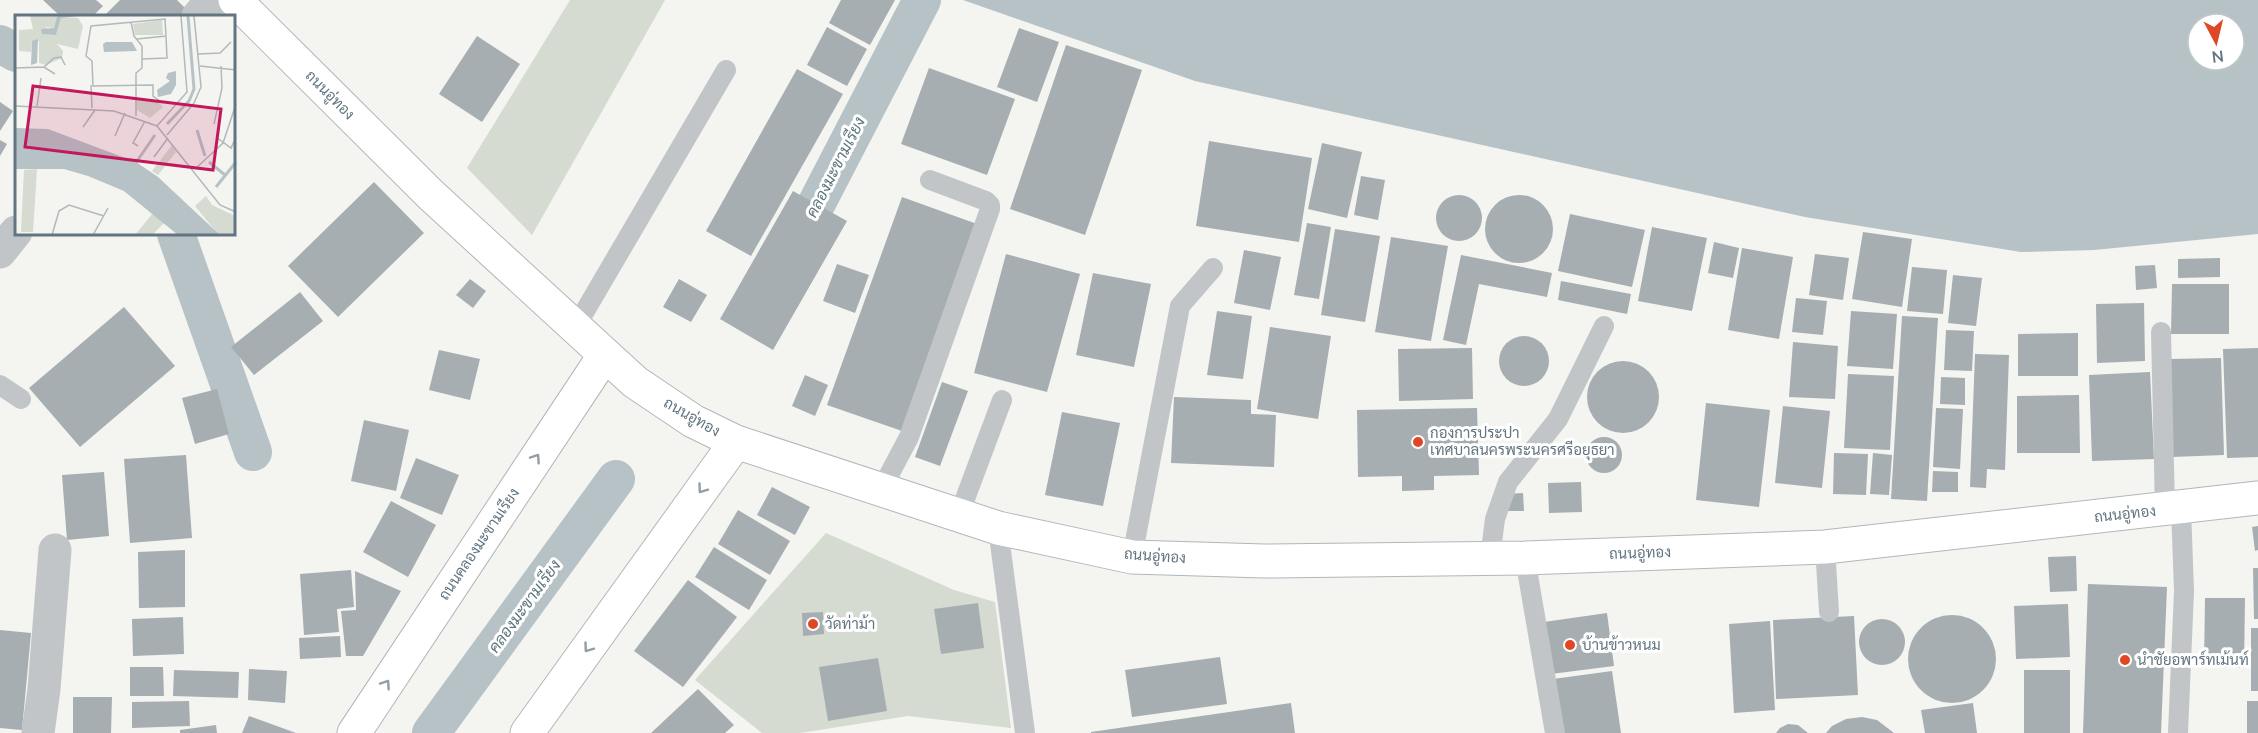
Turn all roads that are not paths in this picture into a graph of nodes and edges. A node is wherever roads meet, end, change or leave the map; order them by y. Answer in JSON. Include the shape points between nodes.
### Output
{"nodes":[{"id":1,"x":212,"y":0,"type":"edge"},
{"id":2,"x":235,"y":0,"type":"edge"},
{"id":3,"x":199,"y":15,"type":"edge"},
{"id":4,"x":726,"y":70,"type":"dead end"},
{"id":5,"x":930,"y":180,"type":"dead end"},
{"id":6,"x":15,"y":233,"type":"edge"},
{"id":7,"x":0,"y":252,"type":"edge"},
{"id":8,"x":1213,"y":268,"type":"dead end"},
{"id":9,"x":1604,"y":326,"type":"dead end"},
{"id":10,"x":575,"y":328,"type":"junction"},
{"id":11,"x":2161,"y":332,"type":"dead end"},
{"id":12,"x":604,"y":356,"type":"junction"},
{"id":13,"x":0,"y":385,"type":"edge"},
{"id":14,"x":21,"y":399,"type":"dead end"},
{"id":15,"x":1002,"y":400,"type":"dead end"},
{"id":16,"x":736,"y":442,"type":"junction"},
{"id":17,"x":881,"y":490,"type":"junction"},
{"id":18,"x":2258,"y":498,"type":"edge"},
{"id":19,"x":2173,"y":509,"type":"junction"},
{"id":20,"x":959,"y":515,"type":"junction"},
{"id":21,"x":998,"y":528,"type":"junction"},
{"id":22,"x":1825,"y":547,"type":"junction"},
{"id":23,"x":55,"y":550,"type":"dead end"},
{"id":24,"x":1132,"y":557,"type":"junction"},
{"id":25,"x":1490,"y":558,"type":"junction"},
{"id":26,"x":1525,"y":558,"type":"junction"},
{"id":27,"x":1829,"y":612,"type":"dead end"},
{"id":28,"x":38,"y":733,"type":"edge"},
{"id":29,"x":354,"y":733,"type":"edge"},
{"id":30,"x":527,"y":733,"type":"edge"},
{"id":31,"x":1025,"y":733,"type":"edge"},
{"id":32,"x":1554,"y":733,"type":"edge"},
{"id":33,"x":2178,"y":733,"type":"edge"}],
"edges":[{"from":1,"to":3,"type":"street"},
{"from":2,"to":10,"type":"main road","name":"ถนนอู่ทอง","via":[[431,195]]},
{"from":4,"to":10,"type":"lane"},
{"from":5,"to":17,"type":"lane","via":[[986,201],[990,209],[909,437]]},
{"from":6,"to":7,"type":"street"},
{"from":8,"to":24,"type":"lane","via":[[1180,306]]},
{"from":9,"to":25,"type":"lane","via":[[1558,419],[1508,482],[1495,519]]},
{"from":10,"to":12,"type":"main road","name":"ถนนอู่ทอง"},
{"from":11,"to":19,"type":"lane"},
{"from":12,"to":16,"type":"main road","name":"ถนนอู่ทอง","via":[[693,421]]},
{"from":29,"to":12,"type":"main road","name":"ถนนคลองมะขามเรียง","one_way":true},
{"from":13,"to":14,"type":"lane"},
{"from":15,"to":20,"type":"lane"},
{"from":16,"to":17,"type":"main road","name":"ถนนอู่ทอง"},
{"from":16,"to":30,"type":"main road","one_way":true},
{"from":17,"to":20,"type":"main road","name":"ถนนอู่ทอง"},
{"from":18,"to":19,"type":"main road","name":"ถนนอู่ทอง"},
{"from":19,"to":22,"type":"main road","name":"ถนนอู่ทอง"},
{"from":19,"to":33,"type":"lane","via":[[2184,591]]},
{"from":20,"to":21,"type":"main road","name":"ถนนอู่ทอง"},
{"from":21,"to":24,"type":"main road","name":"ถนนอู่ทอง"},
{"from":21,"to":31,"type":"lane"},
{"from":22,"to":26,"type":"main road","name":"ถนนอู่ทอง"},
{"from":22,"to":27,"type":"lane"},
{"from":23,"to":28,"type":"street"},
{"from":24,"to":25,"type":"main road","name":"ถนนอู่ทอง","via":[[1264,561]]},
{"from":25,"to":26,"type":"main road","name":"ถนนอู่ทอง"},
{"from":26,"to":32,"type":"lane"}]}
